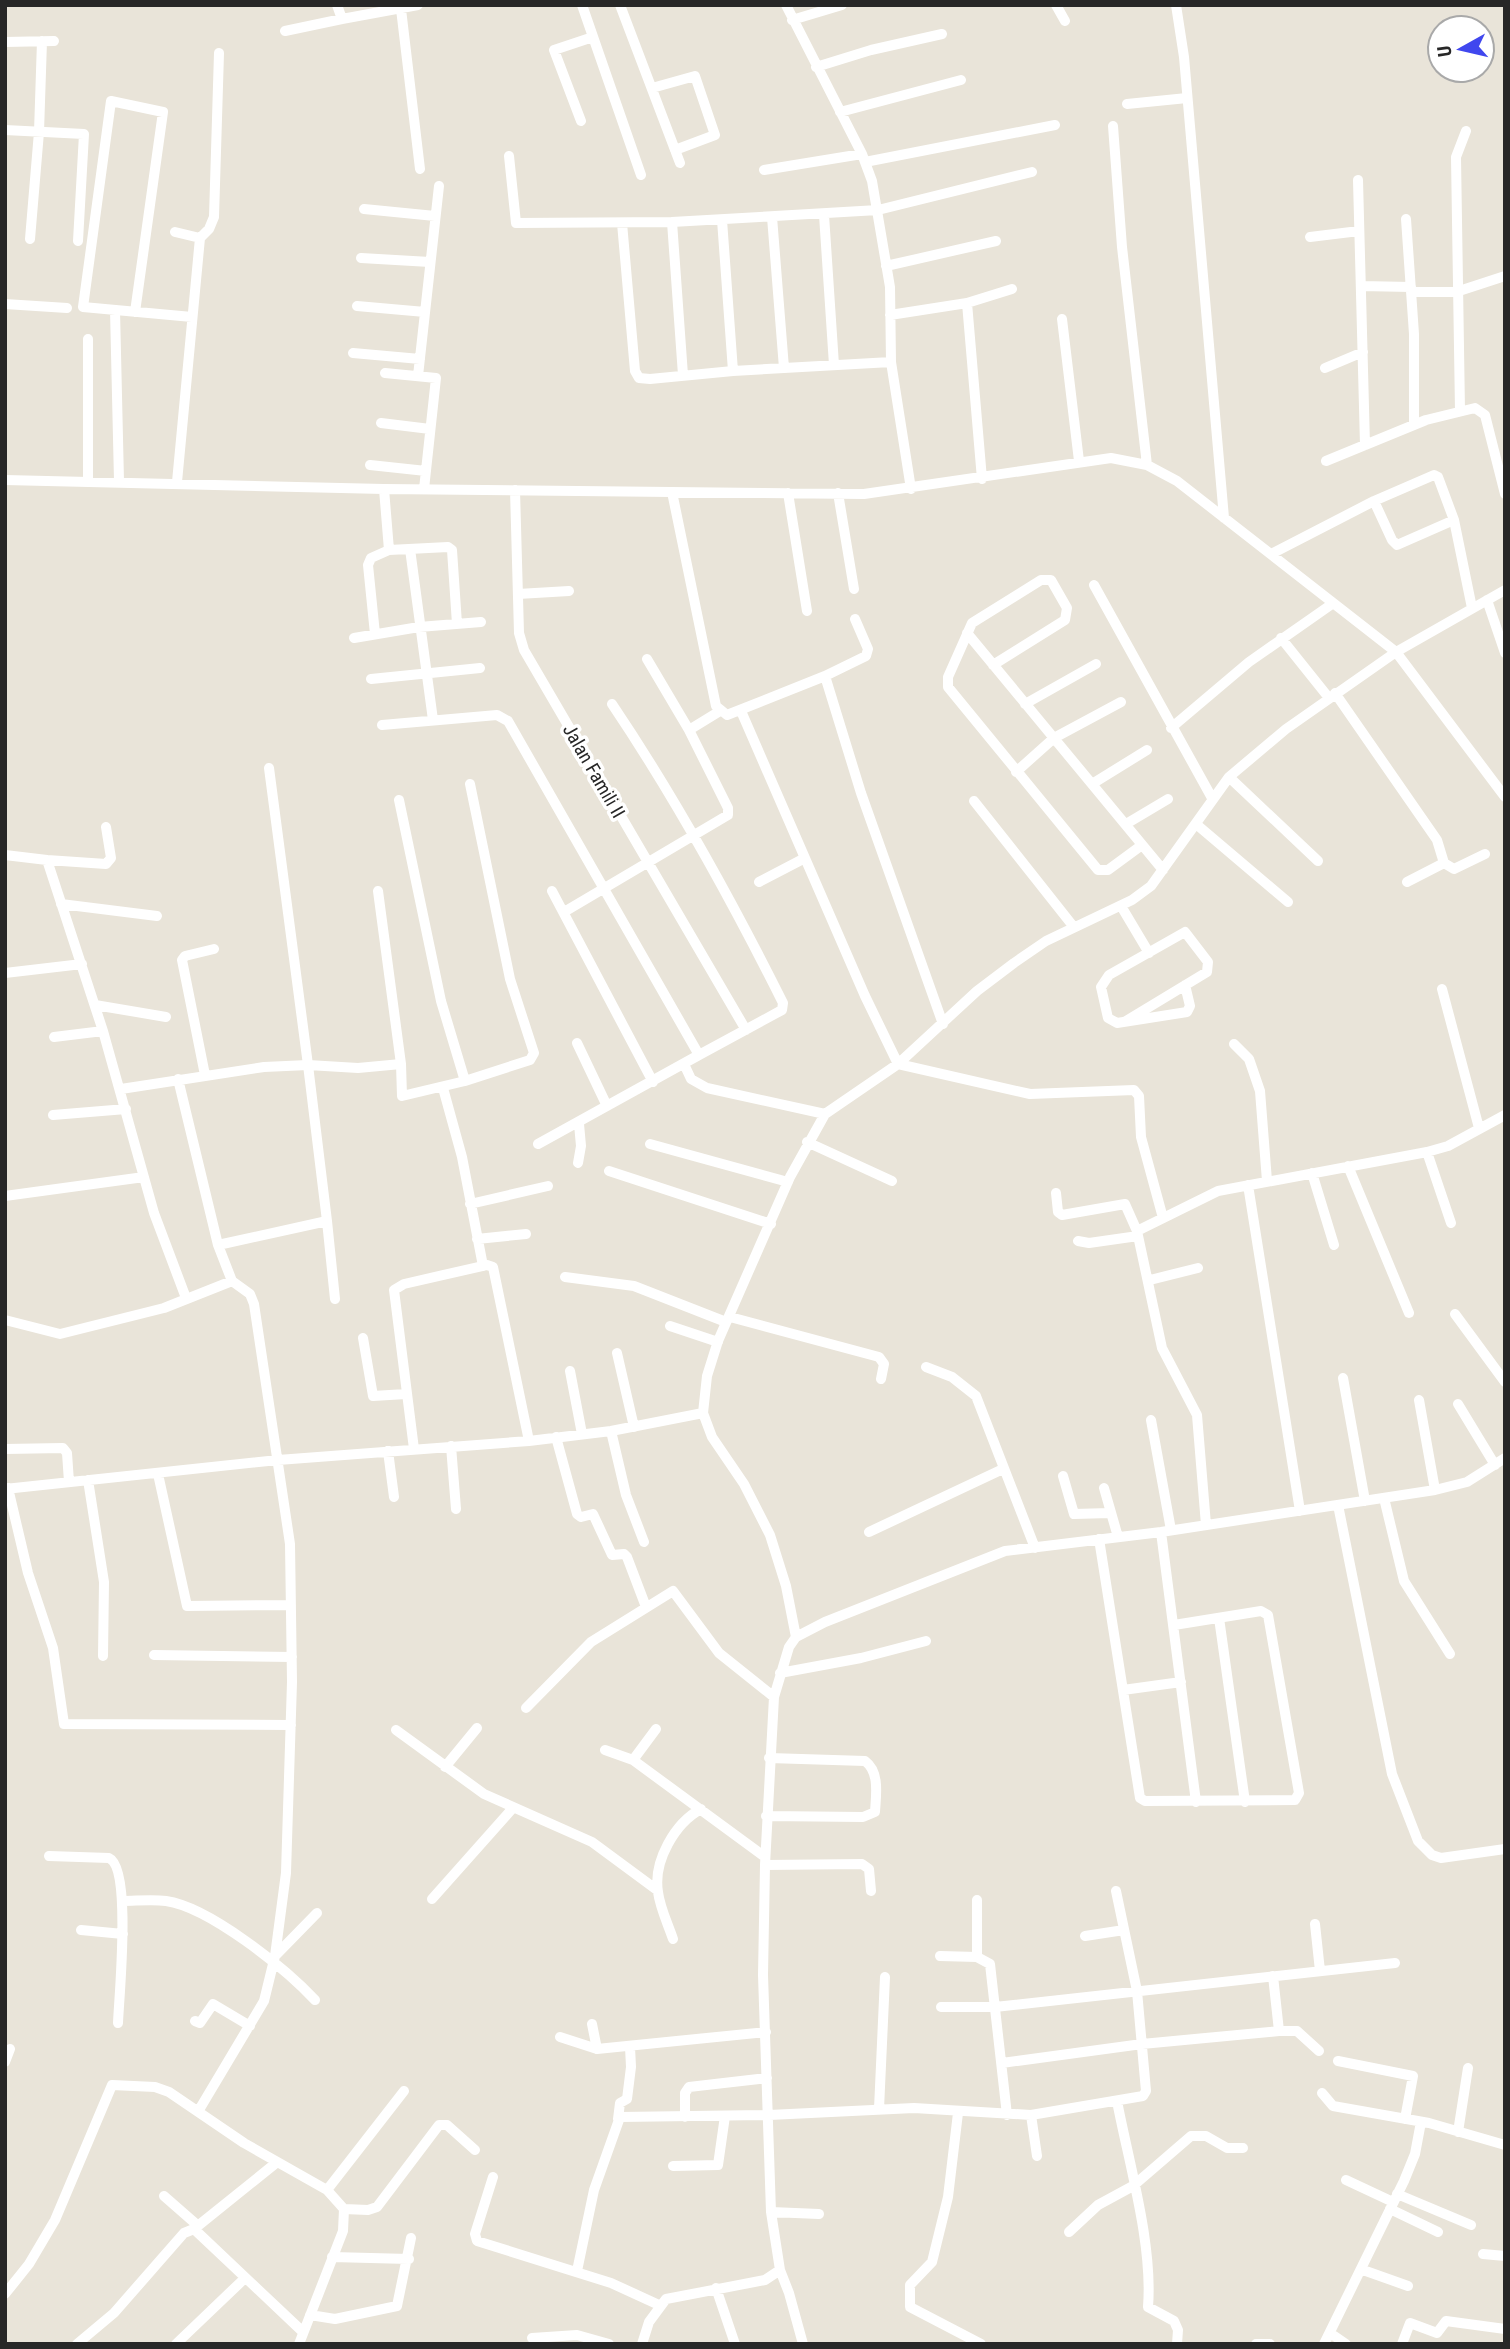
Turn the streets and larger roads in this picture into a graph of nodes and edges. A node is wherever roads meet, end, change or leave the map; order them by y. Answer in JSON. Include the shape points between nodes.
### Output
{"nodes":[{"id":1,"x":337,"y":5,"type":"edge"},
{"id":2,"x":418,"y":5,"type":"edge"},
{"id":3,"x":582,"y":5,"type":"edge"},
{"id":4,"x":620,"y":5,"type":"edge"},
{"id":5,"x":786,"y":5,"type":"edge"},
{"id":6,"x":842,"y":5,"type":"edge"},
{"id":7,"x":1056,"y":5,"type":"edge"},
{"id":8,"x":1176,"y":5,"type":"edge"},
{"id":9,"x":401,"y":9,"type":"junction"},
{"id":10,"x":342,"y":19,"type":"junction"},
{"id":11,"x":792,"y":20,"type":"junction"},
{"id":12,"x":1065,"y":21,"type":"dead end"},
{"id":13,"x":285,"y":31,"type":"dead end"},
{"id":14,"x":942,"y":34,"type":"dead end"},
{"id":15,"x":593,"y":37,"type":"junction"},
{"id":16,"x":42,"y":41,"type":"junction"},
{"id":17,"x":54,"y":41,"type":"dead end"},
{"id":18,"x":5,"y":42,"type":"edge"},
{"id":19,"x":219,"y":53,"type":"dead end"},
{"id":20,"x":816,"y":67,"type":"junction"},
{"id":21,"x":961,"y":80,"type":"dead end"},
{"id":22,"x":652,"y":88,"type":"junction"},
{"id":23,"x":1187,"y":98,"type":"junction"},
{"id":24,"x":1126,"y":104,"type":"dead end"},
{"id":25,"x":840,"y":112,"type":"junction"},
{"id":26,"x":581,"y":121,"type":"dead end"},
{"id":27,"x":1055,"y":125,"type":"dead end"},
{"id":28,"x":1113,"y":126,"type":"dead end"},
{"id":29,"x":5,"y":130,"type":"edge"},
{"id":30,"x":1466,"y":131,"type":"dead end"},
{"id":31,"x":39,"y":132,"type":"junction"},
{"id":32,"x":676,"y":150,"type":"junction"},
{"id":33,"x":509,"y":156,"type":"dead end"},
{"id":34,"x":864,"y":158,"type":"junction"},
{"id":35,"x":680,"y":163,"type":"dead end"},
{"id":36,"x":420,"y":169,"type":"dead end"},
{"id":37,"x":764,"y":170,"type":"dead end"},
{"id":38,"x":1032,"y":172,"type":"dead end"},
{"id":39,"x":641,"y":175,"type":"dead end"},
{"id":40,"x":1358,"y":180,"type":"dead end"},
{"id":41,"x":439,"y":186,"type":"dead end"},
{"id":42,"x":364,"y":209,"type":"dead end"},
{"id":43,"x":878,"y":210,"type":"junction"},
{"id":44,"x":824,"y":215,"type":"junction"},
{"id":45,"x":435,"y":216,"type":"junction"},
{"id":46,"x":772,"y":218,"type":"junction"},
{"id":47,"x":1406,"y":219,"type":"dead end"},
{"id":48,"x":722,"y":220,"type":"junction"},
{"id":49,"x":672,"y":222,"type":"junction"},
{"id":50,"x":622,"y":223,"type":"junction"},
{"id":51,"x":1359,"y":231,"type":"junction"},
{"id":52,"x":174,"y":232,"type":"dead end"},
{"id":53,"x":200,"y":237,"type":"junction"},
{"id":54,"x":1310,"y":237,"type":"dead end"},
{"id":55,"x":30,"y":239,"type":"dead end"},
{"id":56,"x":78,"y":241,"type":"dead end"},
{"id":57,"x":996,"y":241,"type":"dead end"},
{"id":58,"x":361,"y":258,"type":"dead end"},
{"id":59,"x":430,"y":262,"type":"junction"},
{"id":60,"x":886,"y":266,"type":"junction"},
{"id":61,"x":1505,"y":276,"type":"edge"},
{"id":62,"x":1361,"y":286,"type":"junction"},
{"id":63,"x":1012,"y":289,"type":"dead end"},
{"id":64,"x":1411,"y":289,"type":"junction"},
{"id":65,"x":1456,"y":292,"type":"junction"},
{"id":66,"x":967,"y":303,"type":"junction"},
{"id":67,"x":5,"y":304,"type":"edge"},
{"id":68,"x":357,"y":306,"type":"dead end"},
{"id":69,"x":67,"y":308,"type":"dead end"},
{"id":70,"x":116,"y":310,"type":"junction"},
{"id":71,"x":135,"y":312,"type":"junction"},
{"id":72,"x":425,"y":312,"type":"junction"},
{"id":73,"x":890,"y":315,"type":"junction"},
{"id":74,"x":192,"y":317,"type":"junction"},
{"id":75,"x":1062,"y":319,"type":"dead end"},
{"id":76,"x":88,"y":339,"type":"dead end"},
{"id":77,"x":1363,"y":352,"type":"junction"},
{"id":78,"x":354,"y":353,"type":"dead end"},
{"id":79,"x":420,"y":359,"type":"junction"},
{"id":80,"x":891,"y":362,"type":"junction"},
{"id":81,"x":834,"y":365,"type":"junction"},
{"id":82,"x":783,"y":368,"type":"junction"},
{"id":83,"x":1325,"y":368,"type":"dead end"},
{"id":84,"x":733,"y":370,"type":"junction"},
{"id":85,"x":385,"y":373,"type":"dead end"},
{"id":86,"x":683,"y":375,"type":"junction"},
{"id":87,"x":418,"y":376,"type":"junction"},
{"id":88,"x":1460,"y":411,"type":"junction"},
{"id":89,"x":380,"y":423,"type":"dead end"},
{"id":90,"x":1414,"y":425,"type":"junction"},
{"id":91,"x":430,"y":429,"type":"junction"},
{"id":92,"x":1365,"y":445,"type":"junction"},
{"id":93,"x":1079,"y":461,"type":"junction"},
{"id":94,"x":1326,"y":461,"type":"dead end"},
{"id":95,"x":370,"y":465,"type":"dead end"},
{"id":96,"x":1147,"y":465,"type":"junction"},
{"id":97,"x":426,"y":471,"type":"junction"},
{"id":98,"x":982,"y":479,"type":"junction"},
{"id":99,"x":5,"y":480,"type":"edge"},
{"id":100,"x":88,"y":481,"type":"junction"},
{"id":101,"x":119,"y":481,"type":"junction"},
{"id":102,"x":177,"y":482,"type":"junction"},
{"id":103,"x":384,"y":489,"type":"junction"},
{"id":104,"x":424,"y":489,"type":"junction"},
{"id":105,"x":911,"y":489,"type":"junction"},
{"id":106,"x":514,"y":490,"type":"junction"},
{"id":107,"x":672,"y":492,"type":"junction"},
{"id":108,"x":788,"y":493,"type":"junction"},
{"id":109,"x":838,"y":494,"type":"junction"},
{"id":110,"x":1505,"y":494,"type":"edge"},
{"id":111,"x":1374,"y":501,"type":"junction"},
{"id":112,"x":1224,"y":518,"type":"junction"},
{"id":113,"x":1454,"y":520,"type":"junction"},
{"id":114,"x":410,"y":549,"type":"junction"},
{"id":115,"x":389,"y":550,"type":"junction"},
{"id":116,"x":1271,"y":554,"type":"junction"},
{"id":117,"x":1094,"y":585,"type":"dead end"},
{"id":118,"x":853,"y":589,"type":"dead end"},
{"id":119,"x":1505,"y":590,"type":"edge"},
{"id":120,"x":569,"y":591,"type":"dead end"},
{"id":121,"x":518,"y":594,"type":"junction"},
{"id":122,"x":1487,"y":600,"type":"junction"},
{"id":123,"x":1332,"y":604,"type":"junction"},
{"id":124,"x":1472,"y":608,"type":"junction"},
{"id":125,"x":807,"y":611,"type":"dead end"},
{"id":126,"x":855,"y":619,"type":"dead end"},
{"id":127,"x":481,"y":622,"type":"dead end"},
{"id":128,"x":457,"y":624,"type":"junction"},
{"id":129,"x":419,"y":627,"type":"junction"},
{"id":130,"x":967,"y":633,"type":"junction"},
{"id":131,"x":375,"y":634,"type":"junction"},
{"id":132,"x":354,"y":638,"type":"dead end"},
{"id":133,"x":1280,"y":638,"type":"junction"},
{"id":134,"x":1396,"y":652,"type":"junction"},
{"id":135,"x":1505,"y":653,"type":"edge"},
{"id":136,"x":647,"y":659,"type":"dead end"},
{"id":137,"x":1096,"y":664,"type":"dead end"},
{"id":138,"x":993,"y":665,"type":"junction"},
{"id":139,"x":480,"y":668,"type":"dead end"},
{"id":140,"x":426,"y":673,"type":"junction"},
{"id":141,"x":825,"y":676,"type":"junction"},
{"id":142,"x":371,"y":679,"type":"dead end"},
{"id":143,"x":1332,"y":696,"type":"junction"},
{"id":144,"x":1121,"y":702,"type":"dead end"},
{"id":145,"x":612,"y":704,"type":"dead end"},
{"id":146,"x":1025,"y":704,"type":"junction"},
{"id":147,"x":720,"y":711,"type":"junction"},
{"id":148,"x":741,"y":711,"type":"junction"},
{"id":149,"x":433,"y":720,"type":"junction"},
{"id":150,"x":382,"y":725,"type":"dead end"},
{"id":151,"x":1171,"y":728,"type":"junction"},
{"id":152,"x":689,"y":730,"type":"junction"},
{"id":153,"x":1054,"y":738,"type":"junction"},
{"id":154,"x":1147,"y":750,"type":"dead end"},
{"id":155,"x":269,"y":768,"type":"dead end"},
{"id":156,"x":1016,"y":772,"type":"junction"},
{"id":157,"x":1230,"y":777,"type":"junction"},
{"id":158,"x":470,"y":784,"type":"dead end"},
{"id":159,"x":1092,"y":784,"type":"junction"},
{"id":160,"x":1505,"y":797,"type":"edge"},
{"id":161,"x":1168,"y":799,"type":"dead end"},
{"id":162,"x":1212,"y":799,"type":"junction"},
{"id":163,"x":399,"y":800,"type":"dead end"},
{"id":164,"x":974,"y":801,"type":"dead end"},
{"id":165,"x":1126,"y":824,"type":"junction"},
{"id":166,"x":1196,"y":824,"type":"junction"},
{"id":167,"x":106,"y":827,"type":"dead end"},
{"id":168,"x":692,"y":835,"type":"junction"},
{"id":169,"x":1142,"y":845,"type":"junction"},
{"id":170,"x":1485,"y":854,"type":"dead end"},
{"id":171,"x":5,"y":855,"type":"edge"},
{"id":172,"x":805,"y":858,"type":"junction"},
{"id":173,"x":47,"y":860,"type":"junction"},
{"id":174,"x":1318,"y":861,"type":"dead end"},
{"id":175,"x":1444,"y":863,"type":"junction"},
{"id":176,"x":647,"y":865,"type":"junction"},
{"id":177,"x":1163,"y":870,"type":"junction"},
{"id":178,"x":759,"y":882,"type":"dead end"},
{"id":179,"x":1407,"y":882,"type":"dead end"},
{"id":180,"x":607,"y":889,"type":"junction"},
{"id":181,"x":378,"y":891,"type":"dead end"},
{"id":182,"x":552,"y":891,"type":"dead end"},
{"id":183,"x":1289,"y":902,"type":"dead end"},
{"id":184,"x":61,"y":904,"type":"junction"},
{"id":185,"x":1121,"y":906,"type":"junction"},
{"id":186,"x":564,"y":912,"type":"junction"},
{"id":187,"x":157,"y":916,"type":"dead end"},
{"id":188,"x":1073,"y":926,"type":"junction"},
{"id":189,"x":214,"y":949,"type":"dead end"},
{"id":190,"x":1149,"y":953,"type":"junction"},
{"id":191,"x":82,"y":964,"type":"junction"},
{"id":192,"x":5,"y":973,"type":"edge"},
{"id":193,"x":1185,"y":985,"type":"junction"},
{"id":194,"x":1442,"y":989,"type":"dead end"},
{"id":195,"x":95,"y":1005,"type":"junction"},
{"id":196,"x":166,"y":1017,"type":"dead end"},
{"id":197,"x":1126,"y":1021,"type":"junction"},
{"id":198,"x":943,"y":1024,"type":"junction"},
{"id":199,"x":746,"y":1030,"type":"junction"},
{"id":200,"x":103,"y":1031,"type":"junction"},
{"id":201,"x":54,"y":1037,"type":"dead end"},
{"id":202,"x":577,"y":1043,"type":"dead end"},
{"id":203,"x":1234,"y":1044,"type":"dead end"},
{"id":204,"x":699,"y":1055,"type":"junction"},
{"id":205,"x":401,"y":1063,"type":"junction"},
{"id":206,"x":684,"y":1064,"type":"junction"},
{"id":207,"x":898,"y":1064,"type":"junction"},
{"id":208,"x":308,"y":1065,"type":"junction"},
{"id":209,"x":205,"y":1075,"type":"junction"},
{"id":210,"x":178,"y":1079,"type":"junction"},
{"id":211,"x":465,"y":1081,"type":"junction"},
{"id":212,"x":653,"y":1082,"type":"junction"},
{"id":213,"x":443,"y":1088,"type":"junction"},
{"id":214,"x":121,"y":1089,"type":"junction"},
{"id":215,"x":607,"y":1106,"type":"junction"},
{"id":216,"x":126,"y":1109,"type":"junction"},
{"id":217,"x":825,"y":1114,"type":"junction"},
{"id":218,"x":53,"y":1115,"type":"dead end"},
{"id":219,"x":1505,"y":1115,"type":"edge"},
{"id":220,"x":579,"y":1124,"type":"junction"},
{"id":221,"x":1479,"y":1128,"type":"junction"},
{"id":222,"x":807,"y":1142,"type":"junction"},
{"id":223,"x":538,"y":1144,"type":"dead end"},
{"id":224,"x":650,"y":1144,"type":"dead end"},
{"id":225,"x":1427,"y":1152,"type":"junction"},
{"id":226,"x":578,"y":1163,"type":"dead end"},
{"id":227,"x":1348,"y":1166,"type":"junction"},
{"id":228,"x":610,"y":1171,"type":"dead end"},
{"id":229,"x":1312,"y":1173,"type":"junction"},
{"id":230,"x":144,"y":1177,"type":"junction"},
{"id":231,"x":891,"y":1181,"type":"dead end"},
{"id":232,"x":1267,"y":1181,"type":"junction"},
{"id":233,"x":788,"y":1182,"type":"junction"},
{"id":234,"x":1248,"y":1185,"type":"junction"},
{"id":235,"x":548,"y":1186,"type":"dead end"},
{"id":236,"x":1056,"y":1193,"type":"dead end"},
{"id":237,"x":5,"y":1196,"type":"edge"},
{"id":238,"x":470,"y":1203,"type":"junction"},
{"id":239,"x":1163,"y":1218,"type":"junction"},
{"id":240,"x":327,"y":1221,"type":"junction"},
{"id":241,"x":1451,"y":1223,"type":"dead end"},
{"id":242,"x":771,"y":1224,"type":"junction"},
{"id":243,"x":1138,"y":1233,"type":"junction"},
{"id":244,"x":526,"y":1234,"type":"dead end"},
{"id":245,"x":477,"y":1239,"type":"junction"},
{"id":246,"x":1078,"y":1241,"type":"dead end"},
{"id":247,"x":218,"y":1245,"type":"junction"},
{"id":248,"x":1334,"y":1245,"type":"dead end"},
{"id":249,"x":483,"y":1266,"type":"junction"},
{"id":250,"x":1198,"y":1268,"type":"dead end"},
{"id":251,"x":565,"y":1277,"type":"dead end"},
{"id":252,"x":1150,"y":1280,"type":"junction"},
{"id":253,"x":232,"y":1281,"type":"junction"},
{"id":254,"x":186,"y":1298,"type":"junction"},
{"id":255,"x":335,"y":1300,"type":"dead end"},
{"id":256,"x":1409,"y":1313,"type":"dead end"},
{"id":257,"x":1455,"y":1314,"type":"dead end"},
{"id":258,"x":728,"y":1319,"type":"junction"},
{"id":259,"x":5,"y":1320,"type":"edge"},
{"id":260,"x":670,"y":1326,"type":"dead end"},
{"id":261,"x":363,"y":1338,"type":"dead end"},
{"id":262,"x":718,"y":1342,"type":"junction"},
{"id":263,"x":617,"y":1353,"type":"dead end"},
{"id":264,"x":926,"y":1367,"type":"dead end"},
{"id":265,"x":570,"y":1371,"type":"dead end"},
{"id":266,"x":1343,"y":1378,"type":"dead end"},
{"id":267,"x":881,"y":1379,"type":"dead end"},
{"id":268,"x":1505,"y":1382,"type":"edge"},
{"id":269,"x":406,"y":1394,"type":"junction"},
{"id":270,"x":1419,"y":1400,"type":"dead end"},
{"id":271,"x":1458,"y":1404,"type":"dead end"},
{"id":272,"x":703,"y":1413,"type":"junction"},
{"id":273,"x":1151,"y":1420,"type":"dead end"},
{"id":274,"x":634,"y":1427,"type":"junction"},
{"id":275,"x":611,"y":1430,"type":"junction"},
{"id":276,"x":582,"y":1434,"type":"junction"},
{"id":277,"x":556,"y":1437,"type":"junction"},
{"id":278,"x":529,"y":1441,"type":"junction"},
{"id":279,"x":451,"y":1446,"type":"junction"},
{"id":280,"x":5,"y":1449,"type":"edge"},
{"id":281,"x":414,"y":1449,"type":"junction"},
{"id":282,"x":387,"y":1451,"type":"junction"},
{"id":283,"x":1505,"y":1458,"type":"edge"},
{"id":284,"x":278,"y":1460,"type":"junction"},
{"id":285,"x":1495,"y":1465,"type":"junction"},
{"id":286,"x":1003,"y":1469,"type":"junction"},
{"id":287,"x":158,"y":1474,"type":"junction"},
{"id":288,"x":1063,"y":1476,"type":"dead end"},
{"id":289,"x":88,"y":1480,"type":"junction"},
{"id":290,"x":69,"y":1482,"type":"junction"},
{"id":291,"x":7,"y":1488,"type":"edge"},
{"id":292,"x":1104,"y":1488,"type":"dead end"},
{"id":293,"x":1436,"y":1490,"type":"junction"},
{"id":294,"x":394,"y":1497,"type":"dead end"},
{"id":295,"x":1384,"y":1498,"type":"junction"},
{"id":296,"x":1365,"y":1501,"type":"junction"},
{"id":297,"x":1338,"y":1505,"type":"junction"},
{"id":298,"x":456,"y":1509,"type":"dead end"},
{"id":299,"x":1300,"y":1511,"type":"junction"},
{"id":300,"x":1110,"y":1513,"type":"junction"},
{"id":301,"x":1206,"y":1525,"type":"junction"},
{"id":302,"x":1166,"y":1531,"type":"junction"},
{"id":303,"x":869,"y":1532,"type":"dead end"},
{"id":304,"x":1118,"y":1537,"type":"junction"},
{"id":305,"x":1099,"y":1539,"type":"junction"},
{"id":306,"x":644,"y":1542,"type":"dead end"},
{"id":307,"x":1035,"y":1548,"type":"junction"},
{"id":308,"x":291,"y":1605,"type":"junction"},
{"id":309,"x":646,"y":1607,"type":"junction"},
{"id":310,"x":1219,"y":1618,"type":"junction"},
{"id":311,"x":1174,"y":1625,"type":"junction"},
{"id":312,"x":796,"y":1637,"type":"junction"},
{"id":313,"x":926,"y":1641,"type":"dead end"},
{"id":314,"x":1450,"y":1654,"type":"dead end"},
{"id":315,"x":154,"y":1655,"type":"dead end"},
{"id":316,"x":103,"y":1656,"type":"dead end"},
{"id":317,"x":292,"y":1657,"type":"junction"},
{"id":318,"x":780,"y":1673,"type":"junction"},
{"id":319,"x":1181,"y":1682,"type":"junction"},
{"id":320,"x":1124,"y":1690,"type":"junction"},
{"id":321,"x":774,"y":1697,"type":"junction"},
{"id":322,"x":526,"y":1708,"type":"dead end"},
{"id":323,"x":291,"y":1725,"type":"junction"},
{"id":324,"x":477,"y":1728,"type":"dead end"},
{"id":325,"x":656,"y":1729,"type":"dead end"},
{"id":326,"x":396,"y":1730,"type":"dead end"},
{"id":327,"x":605,"y":1750,"type":"dead end"},
{"id":328,"x":769,"y":1758,"type":"junction"},
{"id":329,"x":634,"y":1760,"type":"junction"},
{"id":330,"x":445,"y":1767,"type":"junction"},
{"id":331,"x":1196,"y":1802,"type":"junction"},
{"id":332,"x":1245,"y":1802,"type":"junction"},
{"id":333,"x":512,"y":1809,"type":"junction"},
{"id":334,"x":701,"y":1809,"type":"junction"},
{"id":335,"x":766,"y":1816,"type":"junction"},
{"id":336,"x":1505,"y":1849,"type":"edge"},
{"id":337,"x":49,"y":1856,"type":"dead end"},
{"id":338,"x":765,"y":1861,"type":"junction"},
{"id":339,"x":657,"y":1890,"type":"junction"},
{"id":340,"x":871,"y":1891,"type":"dead end"},
{"id":341,"x":1116,"y":1891,"type":"dead end"},
{"id":342,"x":432,"y":1899,"type":"dead end"},
{"id":343,"x":977,"y":1899,"type":"dead end"},
{"id":344,"x":122,"y":1901,"type":"junction"},
{"id":345,"x":317,"y":1913,"type":"dead end"},
{"id":346,"x":1315,"y":1924,"type":"dead end"},
{"id":347,"x":80,"y":1930,"type":"dead end"},
{"id":348,"x":1124,"y":1930,"type":"junction"},
{"id":349,"x":123,"y":1934,"type":"junction"},
{"id":350,"x":1086,"y":1936,"type":"dead end"},
{"id":351,"x":673,"y":1939,"type":"dead end"},
{"id":352,"x":940,"y":1956,"type":"dead end"},
{"id":353,"x":977,"y":1957,"type":"junction"},
{"id":354,"x":274,"y":1958,"type":"junction"},
{"id":355,"x":1395,"y":1963,"type":"dead end"},
{"id":356,"x":1320,"y":1971,"type":"junction"},
{"id":357,"x":1273,"y":1976,"type":"junction"},
{"id":358,"x":886,"y":1977,"type":"dead end"},
{"id":359,"x":1137,"y":1991,"type":"junction"},
{"id":360,"x":315,"y":2000,"type":"dead end"},
{"id":361,"x":942,"y":2007,"type":"dead end"},
{"id":362,"x":995,"y":2007,"type":"junction"},
{"id":363,"x":195,"y":2021,"type":"dead end"},
{"id":364,"x":118,"y":2023,"type":"dead end"},
{"id":365,"x":592,"y":2024,"type":"dead end"},
{"id":366,"x":250,"y":2026,"type":"junction"},
{"id":367,"x":1279,"y":2031,"type":"junction"},
{"id":368,"x":766,"y":2032,"type":"junction"},
{"id":369,"x":560,"y":2037,"type":"dead end"},
{"id":370,"x":1142,"y":2044,"type":"junction"},
{"id":371,"x":630,"y":2047,"type":"junction"},
{"id":372,"x":10,"y":2049,"type":"dead end"},
{"id":373,"x":597,"y":2049,"type":"junction"},
{"id":374,"x":1319,"y":2051,"type":"dead end"},
{"id":375,"x":1338,"y":2061,"type":"dead end"},
{"id":376,"x":5,"y":2062,"type":"edge"},
{"id":377,"x":1002,"y":2063,"type":"junction"},
{"id":378,"x":1468,"y":2068,"type":"dead end"},
{"id":379,"x":767,"y":2078,"type":"junction"},
{"id":380,"x":404,"y":2091,"type":"dead end"},
{"id":381,"x":1322,"y":2092,"type":"dead end"},
{"id":382,"x":1117,"y":2101,"type":"junction"},
{"id":383,"x":879,"y":2109,"type":"junction"},
{"id":384,"x":199,"y":2110,"type":"junction"},
{"id":385,"x":958,"y":2113,"type":"junction"},
{"id":386,"x":769,"y":2115,"type":"junction"},
{"id":387,"x":1007,"y":2115,"type":"junction"},
{"id":388,"x":1031,"y":2115,"type":"junction"},
{"id":389,"x":725,"y":2116,"type":"junction"},
{"id":390,"x":685,"y":2117,"type":"junction"},
{"id":391,"x":618,"y":2119,"type":"junction"},
{"id":392,"x":1405,"y":2119,"type":"junction"},
{"id":393,"x":1421,"y":2122,"type":"junction"},
{"id":394,"x":1458,"y":2132,"type":"junction"},
{"id":395,"x":1505,"y":2145,"type":"edge"},
{"id":396,"x":1243,"y":2148,"type":"dead end"},
{"id":397,"x":475,"y":2150,"type":"dead end"},
{"id":398,"x":1037,"y":2156,"type":"dead end"},
{"id":399,"x":276,"y":2163,"type":"junction"},
{"id":400,"x":673,"y":2166,"type":"dead end"},
{"id":401,"x":494,"y":2177,"type":"dead end"},
{"id":402,"x":1346,"y":2180,"type":"dead end"},
{"id":403,"x":1133,"y":2186,"type":"junction"},
{"id":404,"x":327,"y":2190,"type":"junction"},
{"id":405,"x":164,"y":2196,"type":"dead end"},
{"id":406,"x":1393,"y":2202,"type":"junction"},
{"id":407,"x":344,"y":2209,"type":"junction"},
{"id":408,"x":771,"y":2213,"type":"junction"},
{"id":409,"x":819,"y":2214,"type":"dead end"},
{"id":410,"x":1471,"y":2225,"type":"dead end"},
{"id":411,"x":195,"y":2227,"type":"junction"},
{"id":412,"x":1069,"y":2232,"type":"dead end"},
{"id":413,"x":1438,"y":2232,"type":"dead end"},
{"id":414,"x":411,"y":2238,"type":"dead end"},
{"id":415,"x":1483,"y":2254,"type":"dead end"},
{"id":416,"x":1505,"y":2256,"type":"edge"},
{"id":417,"x":332,"y":2257,"type":"junction"},
{"id":418,"x":409,"y":2259,"type":"junction"},
{"id":419,"x":780,"y":2270,"type":"junction"},
{"id":420,"x":1363,"y":2270,"type":"junction"},
{"id":421,"x":577,"y":2271,"type":"junction"},
{"id":422,"x":245,"y":2278,"type":"junction"},
{"id":423,"x":1408,"y":2286,"type":"dead end"},
{"id":424,"x":716,"y":2288,"type":"junction"},
{"id":425,"x":5,"y":2294,"type":"edge"},
{"id":426,"x":659,"y":2305,"type":"junction"},
{"id":427,"x":310,"y":2315,"type":"junction"},
{"id":428,"x":1505,"y":2329,"type":"edge"},
{"id":429,"x":303,"y":2332,"type":"junction"},
{"id":430,"x":1330,"y":2333,"type":"junction"},
{"id":431,"x":532,"y":2338,"type":"dead end"},
{"id":432,"x":77,"y":2344,"type":"edge"},
{"id":433,"x":176,"y":2344,"type":"edge"},
{"id":434,"x":299,"y":2344,"type":"edge"},
{"id":435,"x":609,"y":2344,"type":"edge"},
{"id":436,"x":642,"y":2344,"type":"edge"},
{"id":437,"x":735,"y":2344,"type":"edge"},
{"id":438,"x":803,"y":2344,"type":"edge"},
{"id":439,"x":981,"y":2344,"type":"edge"},
{"id":440,"x":1177,"y":2344,"type":"edge"},
{"id":441,"x":1256,"y":2344,"type":"edge"},
{"id":442,"x":1270,"y":2344,"type":"edge"},
{"id":443,"x":1324,"y":2344,"type":"edge"},
{"id":444,"x":1346,"y":2344,"type":"edge"},
{"id":445,"x":1402,"y":2344,"type":"edge"}],
"edges":[{"from":1,"to":10,"type":"street"},
{"from":2,"to":9,"type":"street"},
{"from":3,"to":15,"type":"street"},
{"from":4,"to":22,"type":"street"},
{"from":5,"to":11,"type":"street"},
{"from":6,"to":11,"type":"street"},
{"from":7,"to":12,"type":"street"},
{"from":8,"to":23,"type":"street"},
{"from":9,"to":10,"type":"street"},
{"from":9,"to":36,"type":"street"},
{"from":10,"to":13,"type":"street"},
{"from":11,"to":20,"type":"street"},
{"from":14,"to":20,"type":"street"},
{"from":15,"to":26,"type":"street","via":[[554,50]]},
{"from":15,"to":39,"type":"street"},
{"from":16,"to":17,"type":"street"},
{"from":16,"to":18,"type":"street"},
{"from":16,"to":31,"type":"street"},
{"from":19,"to":53,"type":"street","via":[[214,217]]},
{"from":20,"to":25,"type":"street"},
{"from":21,"to":25,"type":"street"},
{"from":22,"to":32,"type":"street"},
{"from":22,"to":32,"type":"street","via":[[695,76],[715,135]]},
{"from":23,"to":24,"type":"street"},
{"from":23,"to":112,"type":"street"},
{"from":25,"to":34,"type":"street"},
{"from":27,"to":34,"type":"street"},
{"from":28,"to":96,"type":"street"},
{"from":29,"to":31,"type":"street"},
{"from":30,"to":65,"type":"street","via":[[1456,157]]},
{"from":31,"to":55,"type":"street"},
{"from":31,"to":56,"type":"street","via":[[84,134]]},
{"from":32,"to":35,"type":"street"},
{"from":33,"to":50,"type":"street","via":[[516,223]]},
{"from":34,"to":37,"type":"street"},
{"from":34,"to":43,"type":"street"},
{"from":38,"to":43,"type":"street"},
{"from":40,"to":51,"type":"street"},
{"from":41,"to":45,"type":"street"},
{"from":42,"to":45,"type":"street"},
{"from":43,"to":44,"type":"street"},
{"from":43,"to":60,"type":"street"},
{"from":44,"to":46,"type":"street"},
{"from":44,"to":81,"type":"street"},
{"from":45,"to":59,"type":"street"},
{"from":46,"to":48,"type":"street"},
{"from":46,"to":82,"type":"street"},
{"from":47,"to":64,"type":"street"},
{"from":48,"to":49,"type":"street"},
{"from":48,"to":84,"type":"street"},
{"from":49,"to":50,"type":"street"},
{"from":49,"to":86,"type":"street"},
{"from":50,"to":86,"type":"street","via":[[635,371],[644,380]]},
{"from":51,"to":54,"type":"street"},
{"from":51,"to":62,"type":"street"},
{"from":52,"to":53,"type":"street"},
{"from":53,"to":74,"type":"street"},
{"from":57,"to":60,"type":"street"},
{"from":58,"to":59,"type":"street"},
{"from":59,"to":72,"type":"street"},
{"from":60,"to":73,"type":"street"},
{"from":61,"to":65,"type":"street"},
{"from":62,"to":64,"type":"street"},
{"from":62,"to":77,"type":"street"},
{"from":63,"to":66,"type":"street"},
{"from":64,"to":65,"type":"street"},
{"from":64,"to":90,"type":"street"},
{"from":65,"to":88,"type":"street"},
{"from":66,"to":73,"type":"street"},
{"from":66,"to":98,"type":"street"},
{"from":67,"to":69,"type":"street"},
{"from":68,"to":72,"type":"street"},
{"from":70,"to":71,"type":"street"},
{"from":70,"to":71,"type":"street","via":[[83,307],[111,101],[163,112]]},
{"from":70,"to":101,"type":"street"},
{"from":71,"to":74,"type":"street"},
{"from":72,"to":79,"type":"street"},
{"from":73,"to":80,"type":"street"},
{"from":74,"to":102,"type":"street"},
{"from":75,"to":93,"type":"street"},
{"from":76,"to":100,"type":"street"},
{"from":77,"to":83,"type":"street"},
{"from":77,"to":92,"type":"street"},
{"from":78,"to":79,"type":"street"},
{"from":79,"to":87,"type":"street"},
{"from":80,"to":81,"type":"street"},
{"from":80,"to":105,"type":"street"},
{"from":81,"to":82,"type":"street"},
{"from":82,"to":84,"type":"street"},
{"from":84,"to":86,"type":"street"},
{"from":85,"to":87,"type":"street"},
{"from":87,"to":91,"type":"street","via":[[436,378]]},
{"from":88,"to":90,"type":"street"},
{"from":88,"to":110,"type":"street","via":[[1475,408],[1485,415]]},
{"from":89,"to":91,"type":"street"},
{"from":90,"to":92,"type":"street"},
{"from":91,"to":97,"type":"street"},
{"from":92,"to":94,"type":"street"},
{"from":93,"to":96,"type":"street","via":[[1127,459]]},
{"from":93,"to":98,"type":"street"},
{"from":95,"to":97,"type":"street"},
{"from":96,"to":112,"type":"street","via":[[1177,481]]},
{"from":97,"to":104,"type":"street"},
{"from":98,"to":105,"type":"street"},
{"from":99,"to":100,"type":"street"},
{"from":100,"to":101,"type":"street"},
{"from":101,"to":102,"type":"street"},
{"from":102,"to":103,"type":"street"},
{"from":103,"to":104,"type":"street"},
{"from":103,"to":115,"type":"street"},
{"from":104,"to":106,"type":"street"},
{"from":105,"to":109,"type":"street"},
{"from":106,"to":107,"type":"street"},
{"from":106,"to":121,"type":"street","name":"Jalan Famili II"},
{"from":107,"to":108,"type":"street"},
{"from":107,"to":147,"type":"street"},
{"from":108,"to":109,"type":"street"},
{"from":108,"to":125,"type":"street"},
{"from":109,"to":118,"type":"street"},
{"from":111,"to":113,"type":"street","via":[[1397,545]]},
{"from":111,"to":113,"type":"street","via":[[1434,475]]},
{"from":111,"to":116,"type":"street"},
{"from":112,"to":116,"type":"street"},
{"from":113,"to":124,"type":"street"},
{"from":114,"to":115,"type":"street"},
{"from":114,"to":128,"type":"street","via":[[452,550]]},
{"from":114,"to":129,"type":"street"},
{"from":115,"to":131,"type":"street","via":[[371,558],[368,565]]},
{"from":116,"to":123,"type":"street"},
{"from":117,"to":151,"type":"street"},
{"from":119,"to":122,"type":"street"},
{"from":120,"to":121,"type":"street"},
{"from":121,"to":176,"type":"street","name":"Jalan Famili II","via":[[524,650]]},
{"from":122,"to":124,"type":"street"},
{"from":122,"to":135,"type":"street"},
{"from":123,"to":133,"type":"street"},
{"from":123,"to":134,"type":"street"},
{"from":124,"to":134,"type":"street"},
{"from":126,"to":141,"type":"street","via":[[868,649],[866,656]]},
{"from":127,"to":128,"type":"street"},
{"from":128,"to":129,"type":"street"},
{"from":129,"to":131,"type":"street"},
{"from":129,"to":140,"type":"street"},
{"from":130,"to":138,"type":"street"},
{"from":130,"to":138,"type":"street","via":[[972,624],[995,609],[1041,580],[1051,580],[1067,608],[1065,620]]},
{"from":130,"to":156,"type":"street","via":[[948,687]]},
{"from":131,"to":132,"type":"street"},
{"from":133,"to":143,"type":"street"},
{"from":133,"to":151,"type":"street"},
{"from":134,"to":143,"type":"street"},
{"from":134,"to":160,"type":"street"},
{"from":136,"to":152,"type":"street"},
{"from":137,"to":146,"type":"street"},
{"from":138,"to":146,"type":"street"},
{"from":139,"to":140,"type":"street"},
{"from":140,"to":142,"type":"street"},
{"from":140,"to":149,"type":"street"},
{"from":141,"to":148,"type":"street"},
{"from":141,"to":198,"type":"street"},
{"from":143,"to":157,"type":"street"},
{"from":143,"to":175,"type":"street","via":[[1423,816]]},
{"from":144,"to":153,"type":"street"},
{"from":145,"to":168,"type":"street"},
{"from":146,"to":153,"type":"street"},
{"from":147,"to":148,"type":"street","via":[[727,715]]},
{"from":147,"to":152,"type":"street"},
{"from":148,"to":172,"type":"street"},
{"from":149,"to":150,"type":"street"},
{"from":149,"to":180,"type":"street","via":[[497,715],[508,721]]},
{"from":151,"to":162,"type":"street"},
{"from":152,"to":168,"type":"street","via":[[729,811]]},
{"from":153,"to":156,"type":"street"},
{"from":153,"to":159,"type":"street"},
{"from":154,"to":159,"type":"street"},
{"from":155,"to":208,"type":"street"},
{"from":156,"to":169,"type":"street","via":[[1098,870],[1108,870]]},
{"from":157,"to":162,"type":"street"},
{"from":157,"to":174,"type":"street"},
{"from":158,"to":211,"type":"street","via":[[510,979],[534,1053],[530,1060]]},
{"from":159,"to":165,"type":"street"},
{"from":161,"to":165,"type":"street"},
{"from":162,"to":166,"type":"street"},
{"from":163,"to":211,"type":"street","via":[[441,1001]]},
{"from":164,"to":188,"type":"street"},
{"from":165,"to":169,"type":"street"},
{"from":166,"to":177,"type":"street"},
{"from":166,"to":183,"type":"street"},
{"from":167,"to":173,"type":"street","via":[[111,858],[106,864]]},
{"from":168,"to":176,"type":"street"},
{"from":168,"to":199,"type":"street","via":[[783,1003],[782,1010]]},
{"from":169,"to":177,"type":"street"},
{"from":170,"to":175,"type":"street","via":[[1454,869]]},
{"from":171,"to":173,"type":"street"},
{"from":172,"to":178,"type":"street"},
{"from":172,"to":207,"type":"street"},
{"from":173,"to":184,"type":"street"},
{"from":175,"to":179,"type":"street"},
{"from":176,"to":180,"type":"street"},
{"from":176,"to":199,"type":"street","name":"Jalan Famili II"},
{"from":177,"to":185,"type":"street","via":[[1151,886]]},
{"from":180,"to":186,"type":"street"},
{"from":180,"to":204,"type":"street"},
{"from":181,"to":205,"type":"street"},
{"from":182,"to":186,"type":"street"},
{"from":184,"to":187,"type":"street"},
{"from":184,"to":191,"type":"street"},
{"from":185,"to":188,"type":"street"},
{"from":185,"to":190,"type":"street"},
{"from":186,"to":212,"type":"street"},
{"from":188,"to":198,"type":"street","via":[[1014,963]]},
{"from":189,"to":209,"type":"street","via":[[182,960]]},
{"from":190,"to":193,"type":"street","via":[[1178,933],[1189,935],[1209,967]]},
{"from":190,"to":197,"type":"street","via":[[1104,980],[1101,987],[1108,1018],[1116,1023]]},
{"from":191,"to":192,"type":"street"},
{"from":191,"to":195,"type":"street"},
{"from":193,"to":197,"type":"street"},
{"from":193,"to":197,"type":"street","via":[[1187,1012]]},
{"from":194,"to":221,"type":"street"},
{"from":195,"to":196,"type":"street"},
{"from":195,"to":200,"type":"street"},
{"from":198,"to":207,"type":"street"},
{"from":199,"to":204,"type":"street"},
{"from":200,"to":201,"type":"street"},
{"from":200,"to":214,"type":"street"},
{"from":202,"to":215,"type":"street"},
{"from":203,"to":232,"type":"street","via":[[1249,1059],[1260,1091]]},
{"from":204,"to":206,"type":"street"},
{"from":205,"to":208,"type":"street","via":[[358,1068]]},
{"from":205,"to":213,"type":"street","via":[[402,1096]]},
{"from":206,"to":212,"type":"street"},
{"from":206,"to":217,"type":"street","via":[[691,1079],[707,1088]]},
{"from":207,"to":217,"type":"street"},
{"from":207,"to":239,"type":"street","via":[[1016,1092],[1134,1090],[1139,1096],[1141,1137]]},
{"from":208,"to":209,"type":"street"},
{"from":208,"to":240,"type":"street"},
{"from":209,"to":210,"type":"street"},
{"from":210,"to":214,"type":"street"},
{"from":210,"to":247,"type":"street"},
{"from":211,"to":213,"type":"street"},
{"from":212,"to":215,"type":"street"},
{"from":213,"to":238,"type":"street"},
{"from":214,"to":216,"type":"street"},
{"from":215,"to":220,"type":"street"},
{"from":216,"to":218,"type":"street"},
{"from":216,"to":230,"type":"street"},
{"from":217,"to":222,"type":"street"},
{"from":219,"to":221,"type":"street"},
{"from":220,"to":223,"type":"street"},
{"from":220,"to":226,"type":"street"},
{"from":221,"to":225,"type":"street"},
{"from":222,"to":231,"type":"street"},
{"from":222,"to":233,"type":"street"},
{"from":224,"to":233,"type":"street"},
{"from":225,"to":227,"type":"street"},
{"from":225,"to":241,"type":"street"},
{"from":227,"to":229,"type":"street"},
{"from":227,"to":256,"type":"street"},
{"from":228,"to":242,"type":"street"},
{"from":229,"to":232,"type":"street"},
{"from":229,"to":248,"type":"street"},
{"from":230,"to":237,"type":"street"},
{"from":230,"to":254,"type":"street"},
{"from":232,"to":234,"type":"street"},
{"from":233,"to":242,"type":"street"},
{"from":234,"to":239,"type":"street","via":[[1205,1196]]},
{"from":234,"to":299,"type":"street"},
{"from":235,"to":238,"type":"street"},
{"from":236,"to":243,"type":"street","via":[[1062,1215],[1125,1204]]},
{"from":238,"to":245,"type":"street"},
{"from":239,"to":243,"type":"street"},
{"from":240,"to":247,"type":"street"},
{"from":240,"to":255,"type":"street"},
{"from":242,"to":258,"type":"street"},
{"from":243,"to":246,"type":"street","via":[[1089,1244]]},
{"from":243,"to":252,"type":"street"},
{"from":244,"to":245,"type":"street"},
{"from":245,"to":249,"type":"street"},
{"from":247,"to":253,"type":"street"},
{"from":249,"to":269,"type":"street","via":[[394,1290]]},
{"from":249,"to":278,"type":"street","via":[[493,1267]]},
{"from":250,"to":252,"type":"street"},
{"from":251,"to":258,"type":"street","via":[[634,1286]]},
{"from":252,"to":301,"type":"street","via":[[1162,1348],[1197,1415]]},
{"from":253,"to":254,"type":"street"},
{"from":253,"to":284,"type":"street","via":[[250,1294],[254,1304]]},
{"from":254,"to":259,"type":"street","via":[[141,1315],[60,1334]]},
{"from":257,"to":268,"type":"street"},
{"from":258,"to":262,"type":"street"},
{"from":258,"to":267,"type":"street","via":[[879,1357],[884,1364]]},
{"from":260,"to":262,"type":"street"},
{"from":261,"to":269,"type":"street","via":[[373,1396]]},
{"from":262,"to":272,"type":"street","via":[[707,1376]]},
{"from":263,"to":274,"type":"street"},
{"from":264,"to":286,"type":"street","via":[[952,1377],[976,1396]]},
{"from":265,"to":276,"type":"street"},
{"from":266,"to":296,"type":"street"},
{"from":269,"to":281,"type":"street"},
{"from":270,"to":293,"type":"street"},
{"from":271,"to":285,"type":"street"},
{"from":272,"to":274,"type":"street"},
{"from":272,"to":312,"type":"street","via":[[712,1437],[744,1484],[770,1535]]},
{"from":273,"to":302,"type":"street"},
{"from":274,"to":275,"type":"street"},
{"from":275,"to":276,"type":"street"},
{"from":275,"to":306,"type":"street","via":[[626,1495]]},
{"from":276,"to":277,"type":"street"},
{"from":277,"to":278,"type":"street"},
{"from":277,"to":309,"type":"street","via":[[577,1514],[593,1514],[612,1555],[627,1557]]},
{"from":278,"to":279,"type":"street"},
{"from":279,"to":281,"type":"street"},
{"from":279,"to":298,"type":"street"},
{"from":280,"to":290,"type":"street","via":[[63,1448]]},
{"from":281,"to":282,"type":"street"},
{"from":282,"to":284,"type":"street"},
{"from":282,"to":294,"type":"street"},
{"from":283,"to":285,"type":"street"},
{"from":284,"to":287,"type":"street"},
{"from":284,"to":308,"type":"street","via":[[290,1544]]},
{"from":285,"to":293,"type":"street","via":[[1467,1482]]},
{"from":286,"to":303,"type":"street"},
{"from":286,"to":307,"type":"street"},
{"from":287,"to":289,"type":"street"},
{"from":287,"to":308,"type":"street","via":[[187,1606]]},
{"from":288,"to":300,"type":"street","via":[[1074,1514]]},
{"from":289,"to":290,"type":"street"},
{"from":289,"to":316,"type":"street","via":[[104,1582]]},
{"from":290,"to":291,"type":"street"},
{"from":291,"to":323,"type":"street","via":[[53,1648],[64,1724]]},
{"from":292,"to":300,"type":"street"},
{"from":293,"to":295,"type":"street"},
{"from":295,"to":296,"type":"street"},
{"from":295,"to":314,"type":"street","via":[[1404,1581]]},
{"from":296,"to":297,"type":"street"},
{"from":297,"to":299,"type":"street"},
{"from":297,"to":336,"type":"street","via":[[1392,1774],[1418,1841],[1441,1858]]},
{"from":299,"to":301,"type":"street"},
{"from":300,"to":304,"type":"street"},
{"from":301,"to":302,"type":"street"},
{"from":302,"to":304,"type":"street"},
{"from":302,"to":311,"type":"street"},
{"from":304,"to":305,"type":"street"},
{"from":305,"to":307,"type":"street"},
{"from":305,"to":320,"type":"street"},
{"from":307,"to":312,"type":"street","via":[[992,1554]]},
{"from":308,"to":317,"type":"street"},
{"from":309,"to":321,"type":"street","via":[[670,1591],[676,1592],[719,1653]]},
{"from":309,"to":322,"type":"street","via":[[591,1642]]},
{"from":310,"to":311,"type":"street"},
{"from":310,"to":332,"type":"street"},
{"from":310,"to":332,"type":"street","via":[[1261,1611],[1268,1615],[1299,1793],[1293,1801]]},
{"from":311,"to":319,"type":"street"},
{"from":312,"to":318,"type":"street"},
{"from":313,"to":318,"type":"street"},
{"from":315,"to":317,"type":"street"},
{"from":317,"to":323,"type":"street"},
{"from":318,"to":321,"type":"street"},
{"from":319,"to":320,"type":"street"},
{"from":319,"to":331,"type":"street"},
{"from":320,"to":331,"type":"street","via":[[1140,1798]]},
{"from":321,"to":328,"type":"street"},
{"from":323,"to":354,"type":"street","via":[[286,1873]]},
{"from":324,"to":330,"type":"street"},
{"from":325,"to":329,"type":"street"},
{"from":326,"to":330,"type":"street"},
{"from":327,"to":329,"type":"street"},
{"from":328,"to":335,"type":"street"},
{"from":328,"to":335,"type":"street","via":[[865,1762],[873,1769],[875,1812],[863,1817]]},
{"from":329,"to":334,"type":"street"},
{"from":330,"to":333,"type":"street"},
{"from":331,"to":332,"type":"street"},
{"from":333,"to":339,"type":"street","via":[[592,1842]]},
{"from":333,"to":342,"type":"street"},
{"from":334,"to":338,"type":"street"},
{"from":334,"to":339,"type":"street","via":[[687,1817],[664,1851]]},
{"from":335,"to":338,"type":"street"},
{"from":337,"to":344,"type":"street","via":[[115,1860]]},
{"from":338,"to":340,"type":"street","via":[[862,1864],[869,1870]]},
{"from":338,"to":368,"type":"street"},
{"from":339,"to":351,"type":"street"},
{"from":341,"to":348,"type":"street"},
{"from":343,"to":353,"type":"street"},
{"from":344,"to":349,"type":"street"},
{"from":344,"to":354,"type":"street","via":[[166,1901],[195,1910]]},
{"from":345,"to":354,"type":"street"},
{"from":346,"to":356,"type":"street"},
{"from":347,"to":349,"type":"street"},
{"from":348,"to":350,"type":"street"},
{"from":348,"to":359,"type":"street"},
{"from":349,"to":364,"type":"street"},
{"from":352,"to":353,"type":"street"},
{"from":353,"to":362,"type":"street","via":[[990,1964]]},
{"from":354,"to":360,"type":"street"},
{"from":354,"to":366,"type":"street","via":[[264,2001]]},
{"from":355,"to":356,"type":"street"},
{"from":356,"to":357,"type":"street"},
{"from":357,"to":359,"type":"street"},
{"from":357,"to":367,"type":"street"},
{"from":358,"to":383,"type":"street"},
{"from":359,"to":362,"type":"street"},
{"from":359,"to":370,"type":"street"},
{"from":361,"to":362,"type":"street"},
{"from":362,"to":377,"type":"street"},
{"from":363,"to":366,"type":"street","via":[[200,2023],[213,2004]]},
{"from":365,"to":373,"type":"street"},
{"from":366,"to":384,"type":"street"},
{"from":367,"to":370,"type":"street"},
{"from":367,"to":374,"type":"street","via":[[1297,2031]]},
{"from":368,"to":371,"type":"street"},
{"from":368,"to":379,"type":"street"},
{"from":369,"to":373,"type":"street"},
{"from":370,"to":377,"type":"street"},
{"from":370,"to":382,"type":"street","via":[[1145,2094]]},
{"from":371,"to":373,"type":"street"},
{"from":371,"to":391,"type":"street","via":[[627,2099],[620,2103]]},
{"from":372,"to":376,"type":"street"},
{"from":375,"to":392,"type":"street","via":[[1413,2076]]},
{"from":377,"to":387,"type":"street"},
{"from":378,"to":394,"type":"street"},
{"from":379,"to":386,"type":"street"},
{"from":379,"to":390,"type":"street","via":[[689,2087]]},
{"from":380,"to":404,"type":"street"},
{"from":381,"to":392,"type":"street","via":[[1333,2106]]},
{"from":382,"to":388,"type":"street"},
{"from":382,"to":403,"type":"street"},
{"from":383,"to":385,"type":"street"},
{"from":383,"to":386,"type":"street"},
{"from":384,"to":399,"type":"street"},
{"from":384,"to":425,"type":"street","via":[[155,2087],[112,2085],[55,2220]]},
{"from":385,"to":387,"type":"street"},
{"from":385,"to":439,"type":"street","via":[[948,2197],[932,2262],[911,2280],[910,2307]]},
{"from":386,"to":389,"type":"street"},
{"from":386,"to":408,"type":"street"},
{"from":387,"to":388,"type":"street"},
{"from":388,"to":398,"type":"street"},
{"from":389,"to":390,"type":"street"},
{"from":389,"to":400,"type":"street","via":[[718,2165]]},
{"from":390,"to":391,"type":"street","via":[[626,2115]]},
{"from":391,"to":421,"type":"street","via":[[594,2190]]},
{"from":392,"to":393,"type":"street"},
{"from":393,"to":394,"type":"street"},
{"from":393,"to":406,"type":"street","via":[[1415,2154]]},
{"from":394,"to":395,"type":"street"},
{"from":396,"to":403,"type":"street","via":[[1227,2148],[1206,2136],[1192,2136]]},
{"from":397,"to":407,"type":"street","via":[[447,2125],[439,2125],[377,2207]]},
{"from":399,"to":404,"type":"street"},
{"from":399,"to":411,"type":"street"},
{"from":401,"to":421,"type":"street","via":[[475,2234],[477,2241]]},
{"from":402,"to":406,"type":"street"},
{"from":403,"to":412,"type":"street","via":[[1098,2205]]},
{"from":403,"to":440,"type":"street","via":[[1150,2285],[1148,2307],[1174,2321]]},
{"from":404,"to":407,"type":"street"},
{"from":405,"to":411,"type":"street"},
{"from":406,"to":410,"type":"street"},
{"from":406,"to":413,"type":"street"},
{"from":406,"to":420,"type":"street"},
{"from":407,"to":417,"type":"street","via":[[343,2231]]},
{"from":408,"to":409,"type":"street"},
{"from":408,"to":419,"type":"street"},
{"from":411,"to":422,"type":"street"},
{"from":411,"to":432,"type":"street","via":[[184,2233],[114,2313]]},
{"from":414,"to":418,"type":"street"},
{"from":415,"to":416,"type":"street"},
{"from":417,"to":418,"type":"street"},
{"from":417,"to":427,"type":"street"},
{"from":418,"to":427,"type":"street","via":[[397,2306],[335,2319]]},
{"from":419,"to":424,"type":"street","via":[[765,2280]]},
{"from":419,"to":438,"type":"street"},
{"from":420,"to":423,"type":"street"},
{"from":420,"to":430,"type":"street"},
{"from":421,"to":426,"type":"street"},
{"from":422,"to":429,"type":"street"},
{"from":422,"to":433,"type":"street"},
{"from":424,"to":426,"type":"street","via":[[666,2299]]},
{"from":424,"to":437,"type":"street"},
{"from":426,"to":436,"type":"street"},
{"from":427,"to":429,"type":"street"},
{"from":428,"to":445,"type":"street","via":[[1449,2321],[1443,2322],[1437,2333],[1410,2323]]},
{"from":429,"to":434,"type":"street"},
{"from":430,"to":443,"type":"street"},
{"from":430,"to":444,"type":"street"},
{"from":431,"to":435,"type":"street","via":[[577,2335]]},
{"from":441,"to":442,"type":"street"}]}
